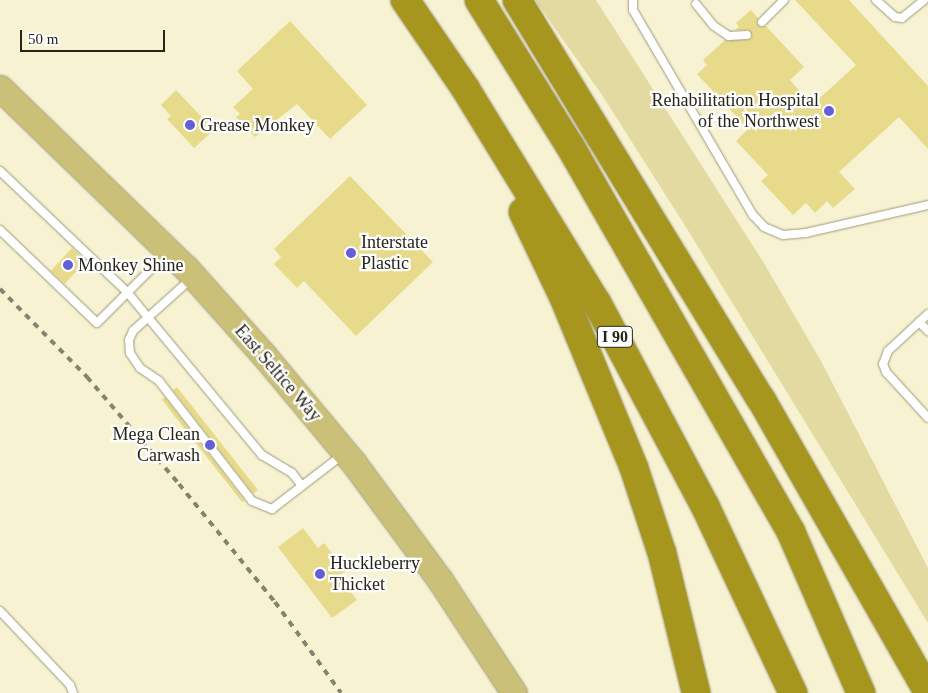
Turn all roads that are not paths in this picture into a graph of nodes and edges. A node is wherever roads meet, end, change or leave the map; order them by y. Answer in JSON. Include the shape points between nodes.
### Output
{"nodes":[{"id":1,"x":405,"y":0,"type":"edge"},
{"id":2,"x":479,"y":0,"type":"edge"},
{"id":3,"x":517,"y":0,"type":"edge"},
{"id":4,"x":633,"y":0,"type":"edge"},
{"id":5,"x":784,"y":0,"type":"edge"},
{"id":6,"x":876,"y":0,"type":"edge"},
{"id":7,"x":924,"y":0,"type":"edge"},
{"id":8,"x":696,"y":1,"type":"edge"},
{"id":9,"x":762,"y":22,"type":"dead end"},
{"id":10,"x":747,"y":35,"type":"dead end"},
{"id":11,"x":0,"y":88,"type":"edge"},
{"id":12,"x":465,"y":88,"type":"junction"},
{"id":13,"x":0,"y":171,"type":"edge"},
{"id":14,"x":928,"y":205,"type":"edge"},
{"id":15,"x":0,"y":230,"type":"edge"},
{"id":16,"x":169,"y":251,"type":"junction"},
{"id":17,"x":194,"y":277,"type":"junction"},
{"id":18,"x":127,"y":292,"type":"junction"},
{"id":19,"x":928,"y":314,"type":"edge"},
{"id":20,"x":150,"y":316,"type":"junction"},
{"id":21,"x":920,"y":322,"type":"junction"},
{"id":22,"x":928,"y":331,"type":"edge"},
{"id":23,"x":928,"y":418,"type":"edge"},
{"id":24,"x":346,"y":452,"type":"junction"},
{"id":25,"x":302,"y":486,"type":"junction"},
{"id":26,"x":0,"y":611,"type":"edge"},
{"id":27,"x":928,"y":692,"type":"edge"},
{"id":28,"x":73,"y":693,"type":"edge"},
{"id":29,"x":514,"y":693,"type":"edge"},
{"id":30,"x":696,"y":693,"type":"edge"},
{"id":31,"x":793,"y":693,"type":"edge"},
{"id":32,"x":861,"y":693,"type":"edge"}],
"edges":[{"from":1,"to":12,"type":"highway","number":"I 90"},
{"from":2,"to":32,"type":"highway","via":[[570,146],[791,532]]},
{"from":3,"to":27,"type":"highway","via":[[761,399]]},
{"from":4,"to":14,"type":"lane","via":[[633,10],[753,215],[764,227],[783,236],[806,233]]},
{"from":5,"to":9,"type":"lane"},
{"from":6,"to":7,"type":"lane","via":[[895,17],[902,18]]},
{"from":8,"to":10,"type":"lane","via":[[714,26],[729,36]]},
{"from":11,"to":16,"type":"main road","name":"East Seltice Way"},
{"from":12,"to":30,"type":"highway","via":[[564,298],[634,468],[662,553]]},
{"from":12,"to":31,"type":"highway","number":"I 90","via":[[597,303],[705,506]]},
{"from":13,"to":18,"type":"lane"},
{"from":15,"to":18,"type":"lane","via":[[97,323]]},
{"from":16,"to":17,"type":"main road","name":"East Seltice Way"},
{"from":16,"to":18,"type":"lane"},
{"from":17,"to":20,"type":"lane"},
{"from":17,"to":24,"type":"main road","name":"East Seltice Way"},
{"from":18,"to":20,"type":"lane"},
{"from":19,"to":21,"type":"lane"},
{"from":20,"to":25,"type":"lane","via":[[262,455],[292,473]]},
{"from":20,"to":25,"type":"lane","via":[[129,340],[133,360],[159,381],[252,501],[272,509]]},
{"from":21,"to":22,"type":"lane"},
{"from":21,"to":23,"type":"lane","via":[[888,351],[883,364],[886,372]]},
{"from":24,"to":25,"type":"lane"},
{"from":24,"to":29,"type":"main road","name":"East Seltice Way","via":[[440,580]]},
{"from":26,"to":28,"type":"lane"}]}
